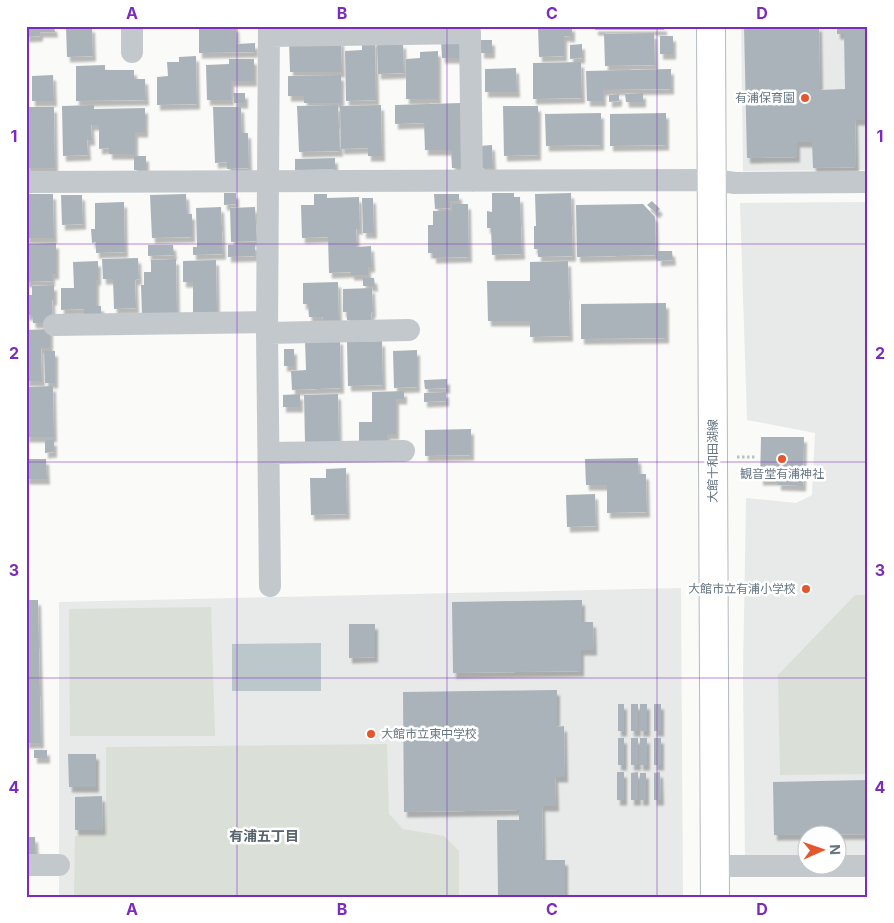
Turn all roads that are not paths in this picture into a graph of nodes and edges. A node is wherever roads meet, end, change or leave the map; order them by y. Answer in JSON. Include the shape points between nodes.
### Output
{"nodes":[{"id":1,"x":132,"y":26,"type":"edge"},
{"id":2,"x":711,"y":26,"type":"edge"},
{"id":3,"x":269,"y":31,"type":"edge"},
{"id":4,"x":132,"y":52,"type":"dead end"},
{"id":5,"x":712,"y":180,"type":"junction"},
{"id":6,"x":472,"y":181,"type":"junction"},
{"id":7,"x":26,"y":182,"type":"edge"},
{"id":8,"x":268,"y":182,"type":"junction"},
{"id":9,"x":868,"y":182,"type":"edge"},
{"id":10,"x":54,"y":325,"type":"dead end"},
{"id":11,"x":267,"y":328,"type":"junction"},
{"id":12,"x":409,"y":330,"type":"dead end"},
{"id":13,"x":404,"y":451,"type":"dead end"},
{"id":14,"x":269,"y":453,"type":"junction"},
{"id":15,"x":270,"y":586,"type":"dead end"},
{"id":16,"x":59,"y":865,"type":"dead end"},
{"id":17,"x":26,"y":866,"type":"edge"},
{"id":18,"x":715,"y":866,"type":"junction"},
{"id":19,"x":868,"y":866,"type":"edge"},
{"id":20,"x":715,"y":897,"type":"edge"}],
"edges":[{"from":1,"to":4,"type":"street"},
{"from":2,"to":5,"type":"main road","name":"大館十和田湖線"},
{"from":3,"to":6,"type":"street","via":[[470,33]]},
{"from":3,"to":8,"type":"street"},
{"from":5,"to":6,"type":"street"},
{"from":5,"to":9,"type":"street","via":[[735,183]]},
{"from":5,"to":18,"type":"main road","name":"大館十和田湖線"},
{"from":6,"to":8,"type":"street"},
{"from":7,"to":8,"type":"street"},
{"from":8,"to":11,"type":"street"},
{"from":10,"to":11,"type":"street"},
{"from":11,"to":12,"type":"street"},
{"from":11,"to":14,"type":"street"},
{"from":13,"to":14,"type":"street"},
{"from":14,"to":15,"type":"street"},
{"from":16,"to":17,"type":"street"},
{"from":18,"to":19,"type":"street"},
{"from":18,"to":20,"type":"main road","name":"大館十和田湖線"}]}
